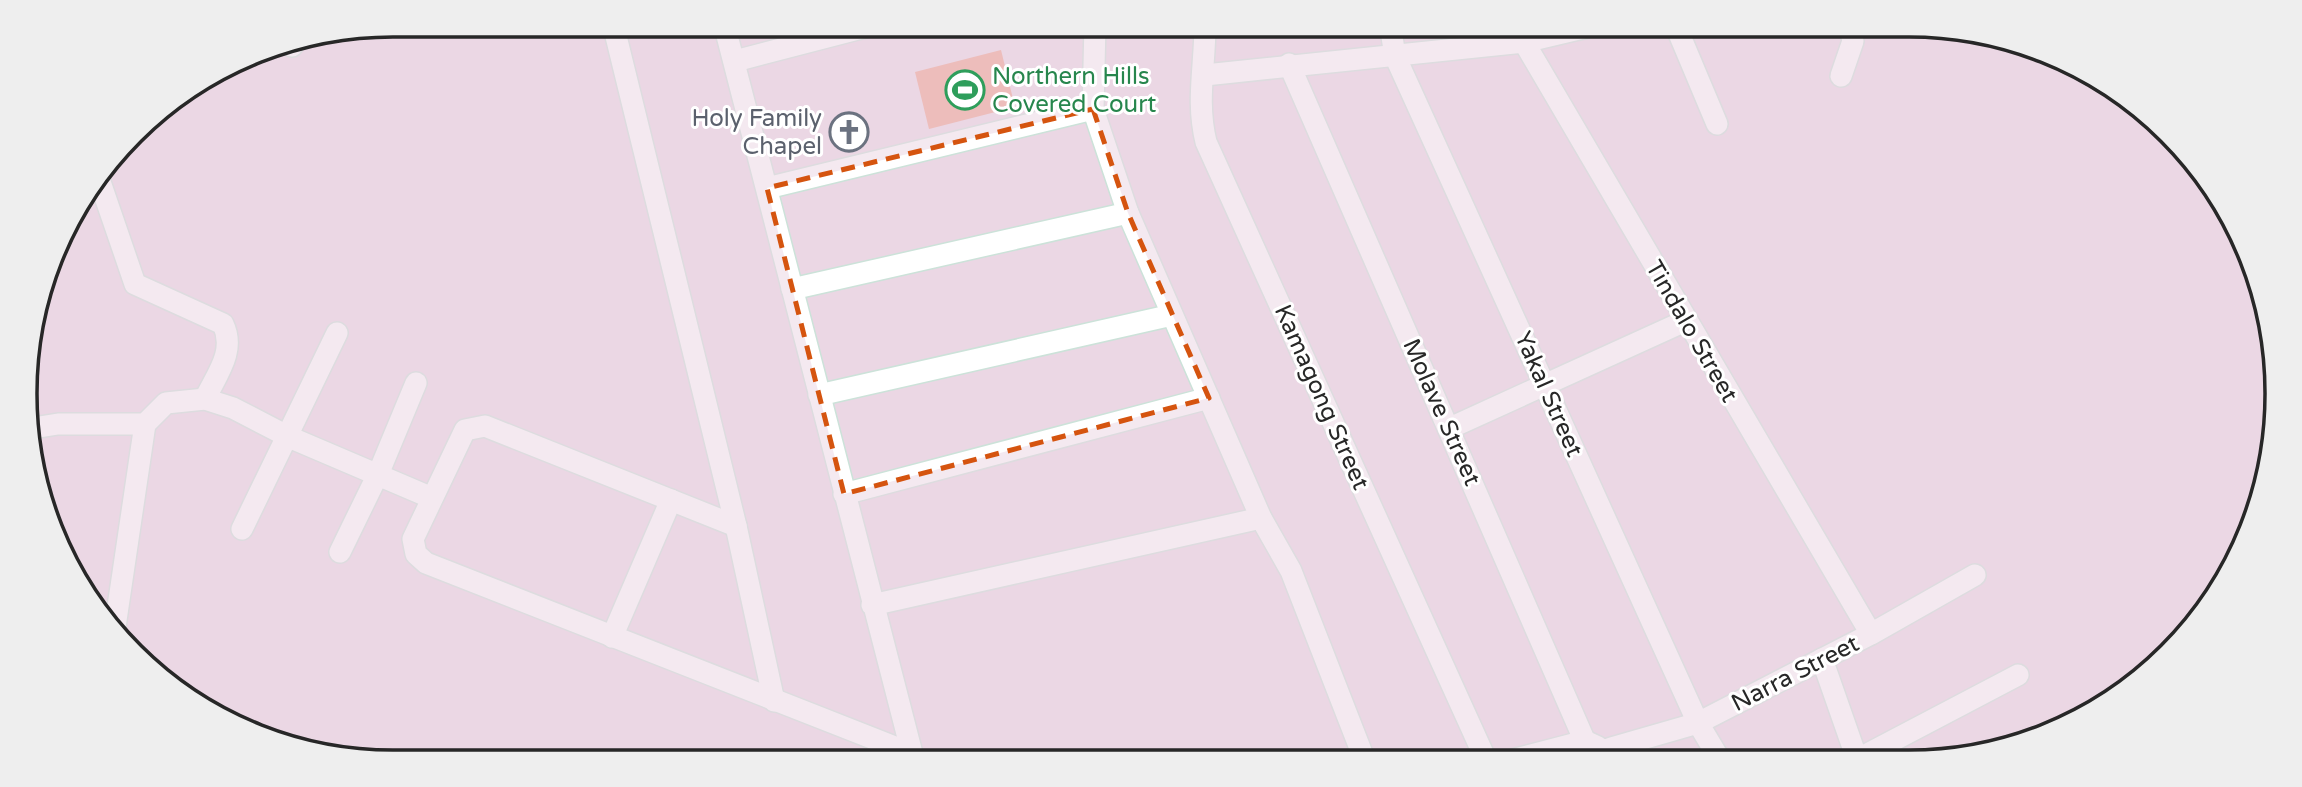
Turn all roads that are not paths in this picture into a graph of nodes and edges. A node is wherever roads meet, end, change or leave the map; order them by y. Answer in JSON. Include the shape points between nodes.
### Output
{"nodes":[{"id":1,"x":616,"y":37,"type":"edge"},
{"id":2,"x":728,"y":37,"type":"edge"},
{"id":3,"x":827,"y":37,"type":"edge"},
{"id":4,"x":1095,"y":37,"type":"edge"},
{"id":5,"x":1205,"y":37,"type":"edge"},
{"id":6,"x":1392,"y":37,"type":"edge"},
{"id":7,"x":1502,"y":37,"type":"edge"},
{"id":8,"x":1526,"y":37,"type":"edge"},
{"id":9,"x":1680,"y":37,"type":"edge"},
{"id":10,"x":1852,"y":37,"type":"edge"},
{"id":11,"x":1395,"y":56,"type":"junction"},
{"id":12,"x":735,"y":61,"type":"junction"},
{"id":13,"x":1289,"y":64,"type":"junction"},
{"id":14,"x":1205,"y":75,"type":"junction"},
{"id":15,"x":1841,"y":76,"type":"dead end"},
{"id":16,"x":1093,"y":109,"type":"junction"},
{"id":17,"x":1717,"y":124,"type":"dead end"},
{"id":18,"x":102,"y":188,"type":"edge"},
{"id":19,"x":767,"y":188,"type":"junction"},
{"id":20,"x":1128,"y":213,"type":"junction"},
{"id":21,"x":792,"y":289,"type":"junction"},
{"id":22,"x":1172,"y":315,"type":"junction"},
{"id":23,"x":1685,"y":321,"type":"junction"},
{"id":24,"x":337,"y":333,"type":"dead end"},
{"id":25,"x":416,"y":383,"type":"dead end"},
{"id":26,"x":1545,"y":384,"type":"junction"},
{"id":27,"x":819,"y":395,"type":"junction"},
{"id":28,"x":1209,"y":398,"type":"junction"},
{"id":29,"x":205,"y":399,"type":"junction"},
{"id":30,"x":145,"y":424,"type":"junction"},
{"id":31,"x":39,"y":427,"type":"edge"},
{"id":32,"x":1450,"y":428,"type":"junction"},
{"id":33,"x":289,"y":436,"type":"junction"},
{"id":34,"x":379,"y":472,"type":"junction"},
{"id":35,"x":844,"y":494,"type":"junction"},
{"id":36,"x":432,"y":498,"type":"junction"},
{"id":37,"x":671,"y":500,"type":"junction"},
{"id":38,"x":1261,"y":518,"type":"junction"},
{"id":39,"x":736,"y":526,"type":"junction"},
{"id":40,"x":242,"y":529,"type":"dead end"},
{"id":41,"x":340,"y":552,"type":"dead end"},
{"id":42,"x":1975,"y":575,"type":"dead end"},
{"id":43,"x":872,"y":605,"type":"junction"},
{"id":44,"x":116,"y":619,"type":"edge"},
{"id":45,"x":1871,"y":634,"type":"junction"},
{"id":46,"x":612,"y":637,"type":"junction"},
{"id":47,"x":1822,"y":659,"type":"junction"},
{"id":48,"x":2018,"y":675,"type":"dead end"},
{"id":49,"x":775,"y":701,"type":"junction"},
{"id":50,"x":1698,"y":723,"type":"junction"},
{"id":51,"x":895,"y":750,"type":"edge"},
{"id":52,"x":910,"y":750,"type":"edge"},
{"id":53,"x":1361,"y":750,"type":"edge"},
{"id":54,"x":1481,"y":750,"type":"edge"},
{"id":55,"x":1590,"y":750,"type":"edge"},
{"id":56,"x":1606,"y":750,"type":"edge"},
{"id":57,"x":1714,"y":750,"type":"edge"},
{"id":58,"x":1854,"y":750,"type":"edge"},
{"id":59,"x":1876,"y":750,"type":"edge"}],
"edges":[{"from":1,"to":39,"type":"street"},
{"from":2,"to":12,"type":"street"},
{"from":3,"to":12,"type":"street"},
{"from":4,"to":16,"type":"street"},
{"from":5,"to":14,"type":"street","name":"Kamagong Street"},
{"from":6,"to":11,"type":"street","name":"Yakal Street"},
{"from":7,"to":11,"type":"street"},
{"from":8,"to":23,"type":"street","name":"Tindalo Street"},
{"from":9,"to":17,"type":"street"},
{"from":10,"to":15,"type":"street"},
{"from":11,"to":13,"type":"street"},
{"from":11,"to":26,"type":"street","name":"Yakal Street"},
{"from":12,"to":19,"type":"street"},
{"from":13,"to":14,"type":"street"},
{"from":13,"to":32,"type":"street","name":"Molave Street"},
{"from":14,"to":54,"type":"street","name":"Kamagong Street","via":[[1199,114],[1206,142]]},
{"from":16,"to":19,"type":"street"},
{"from":16,"to":20,"type":"street"},
{"from":18,"to":29,"type":"street","via":[[135,284],[223,324],[226,330],[230,350]]},
{"from":19,"to":21,"type":"street"},
{"from":20,"to":21,"type":"street"},
{"from":20,"to":22,"type":"street"},
{"from":21,"to":27,"type":"street"},
{"from":22,"to":27,"type":"street"},
{"from":22,"to":28,"type":"street"},
{"from":23,"to":26,"type":"street"},
{"from":23,"to":45,"type":"street","name":"Tindalo Street"},
{"from":24,"to":33,"type":"street"},
{"from":25,"to":34,"type":"street"},
{"from":26,"to":32,"type":"street"},
{"from":26,"to":50,"type":"street","name":"Yakal Street"},
{"from":27,"to":35,"type":"street"},
{"from":28,"to":35,"type":"street"},
{"from":28,"to":38,"type":"street"},
{"from":29,"to":30,"type":"street","via":[[166,402]]},
{"from":29,"to":33,"type":"street"},
{"from":30,"to":31,"type":"street"},
{"from":30,"to":44,"type":"street"},
{"from":32,"to":55,"type":"street","name":"Molave Street"},
{"from":33,"to":34,"type":"street"},
{"from":33,"to":40,"type":"street"},
{"from":34,"to":36,"type":"street"},
{"from":34,"to":41,"type":"street"},
{"from":35,"to":43,"type":"street"},
{"from":36,"to":37,"type":"street","via":[[464,430],[485,426]]},
{"from":36,"to":46,"type":"street","via":[[413,539],[416,554],[426,563]]},
{"from":37,"to":39,"type":"street"},
{"from":37,"to":46,"type":"street"},
{"from":38,"to":43,"type":"street"},
{"from":38,"to":53,"type":"street","via":[[1291,571]]},
{"from":39,"to":49,"type":"street"},
{"from":42,"to":45,"type":"street","name":"Narra Street"},
{"from":43,"to":52,"type":"street"},
{"from":45,"to":47,"type":"street","name":"Narra Street"},
{"from":46,"to":49,"type":"street"},
{"from":47,"to":50,"type":"street","name":"Narra Street"},
{"from":47,"to":58,"type":"street"},
{"from":48,"to":59,"type":"street"},
{"from":49,"to":51,"type":"street"},
{"from":50,"to":56,"type":"street","name":"Narra Street"},
{"from":50,"to":57,"type":"street","name":"Yakal Street"}]}
